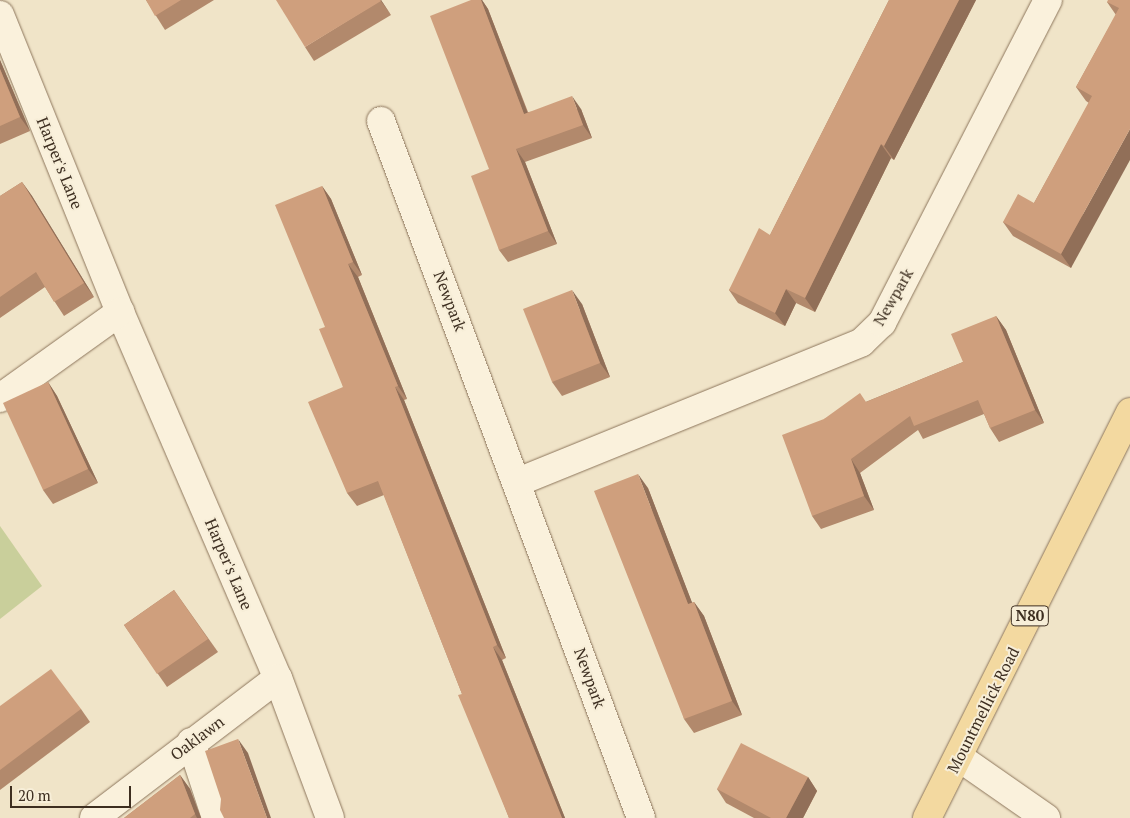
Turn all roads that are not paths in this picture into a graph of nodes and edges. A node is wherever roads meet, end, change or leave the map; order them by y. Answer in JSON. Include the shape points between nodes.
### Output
{"nodes":[{"id":1,"x":1048,"y":0,"type":"edge"},
{"id":2,"x":0,"y":15,"type":"edge"},
{"id":3,"x":381,"y":121,"type":"dead end"},
{"id":4,"x":120,"y":312,"type":"junction"},
{"id":5,"x":0,"y":398,"type":"edge"},
{"id":6,"x":1130,"y":412,"type":"edge"},
{"id":7,"x":518,"y":482,"type":"junction"},
{"id":8,"x":278,"y":678,"type":"junction"},
{"id":9,"x":192,"y":742,"type":"junction"},
{"id":10,"x":960,"y":758,"type":"junction"},
{"id":11,"x":94,"y":818,"type":"edge"},
{"id":12,"x":216,"y":818,"type":"edge"},
{"id":13,"x":330,"y":818,"type":"edge"},
{"id":14,"x":641,"y":818,"type":"edge"},
{"id":15,"x":927,"y":818,"type":"edge"},
{"id":16,"x":1046,"y":818,"type":"edge"}],
"edges":[{"from":1,"to":7,"type":"street","name":"Newpark","via":[[882,323],[862,342]]},
{"from":2,"to":4,"type":"street","name":"Harper's Lane"},
{"from":3,"to":7,"type":"street","name":"Newpark"},
{"from":4,"to":5,"type":"street"},
{"from":4,"to":8,"type":"street","name":"Harper's Lane"},
{"from":6,"to":10,"type":"main road","name":"Mountmellick Road","number":"N80"},
{"from":7,"to":14,"type":"street","name":"Newpark"},
{"from":8,"to":9,"type":"street","name":"Oaklawn"},
{"from":8,"to":13,"type":"street","name":"Harper's Lane"},
{"from":9,"to":11,"type":"street","name":"Oaklawn"},
{"from":9,"to":12,"type":"street"},
{"from":10,"to":15,"type":"main road","name":"Mountmellick Road","number":"N80"},
{"from":10,"to":16,"type":"street"}]}
